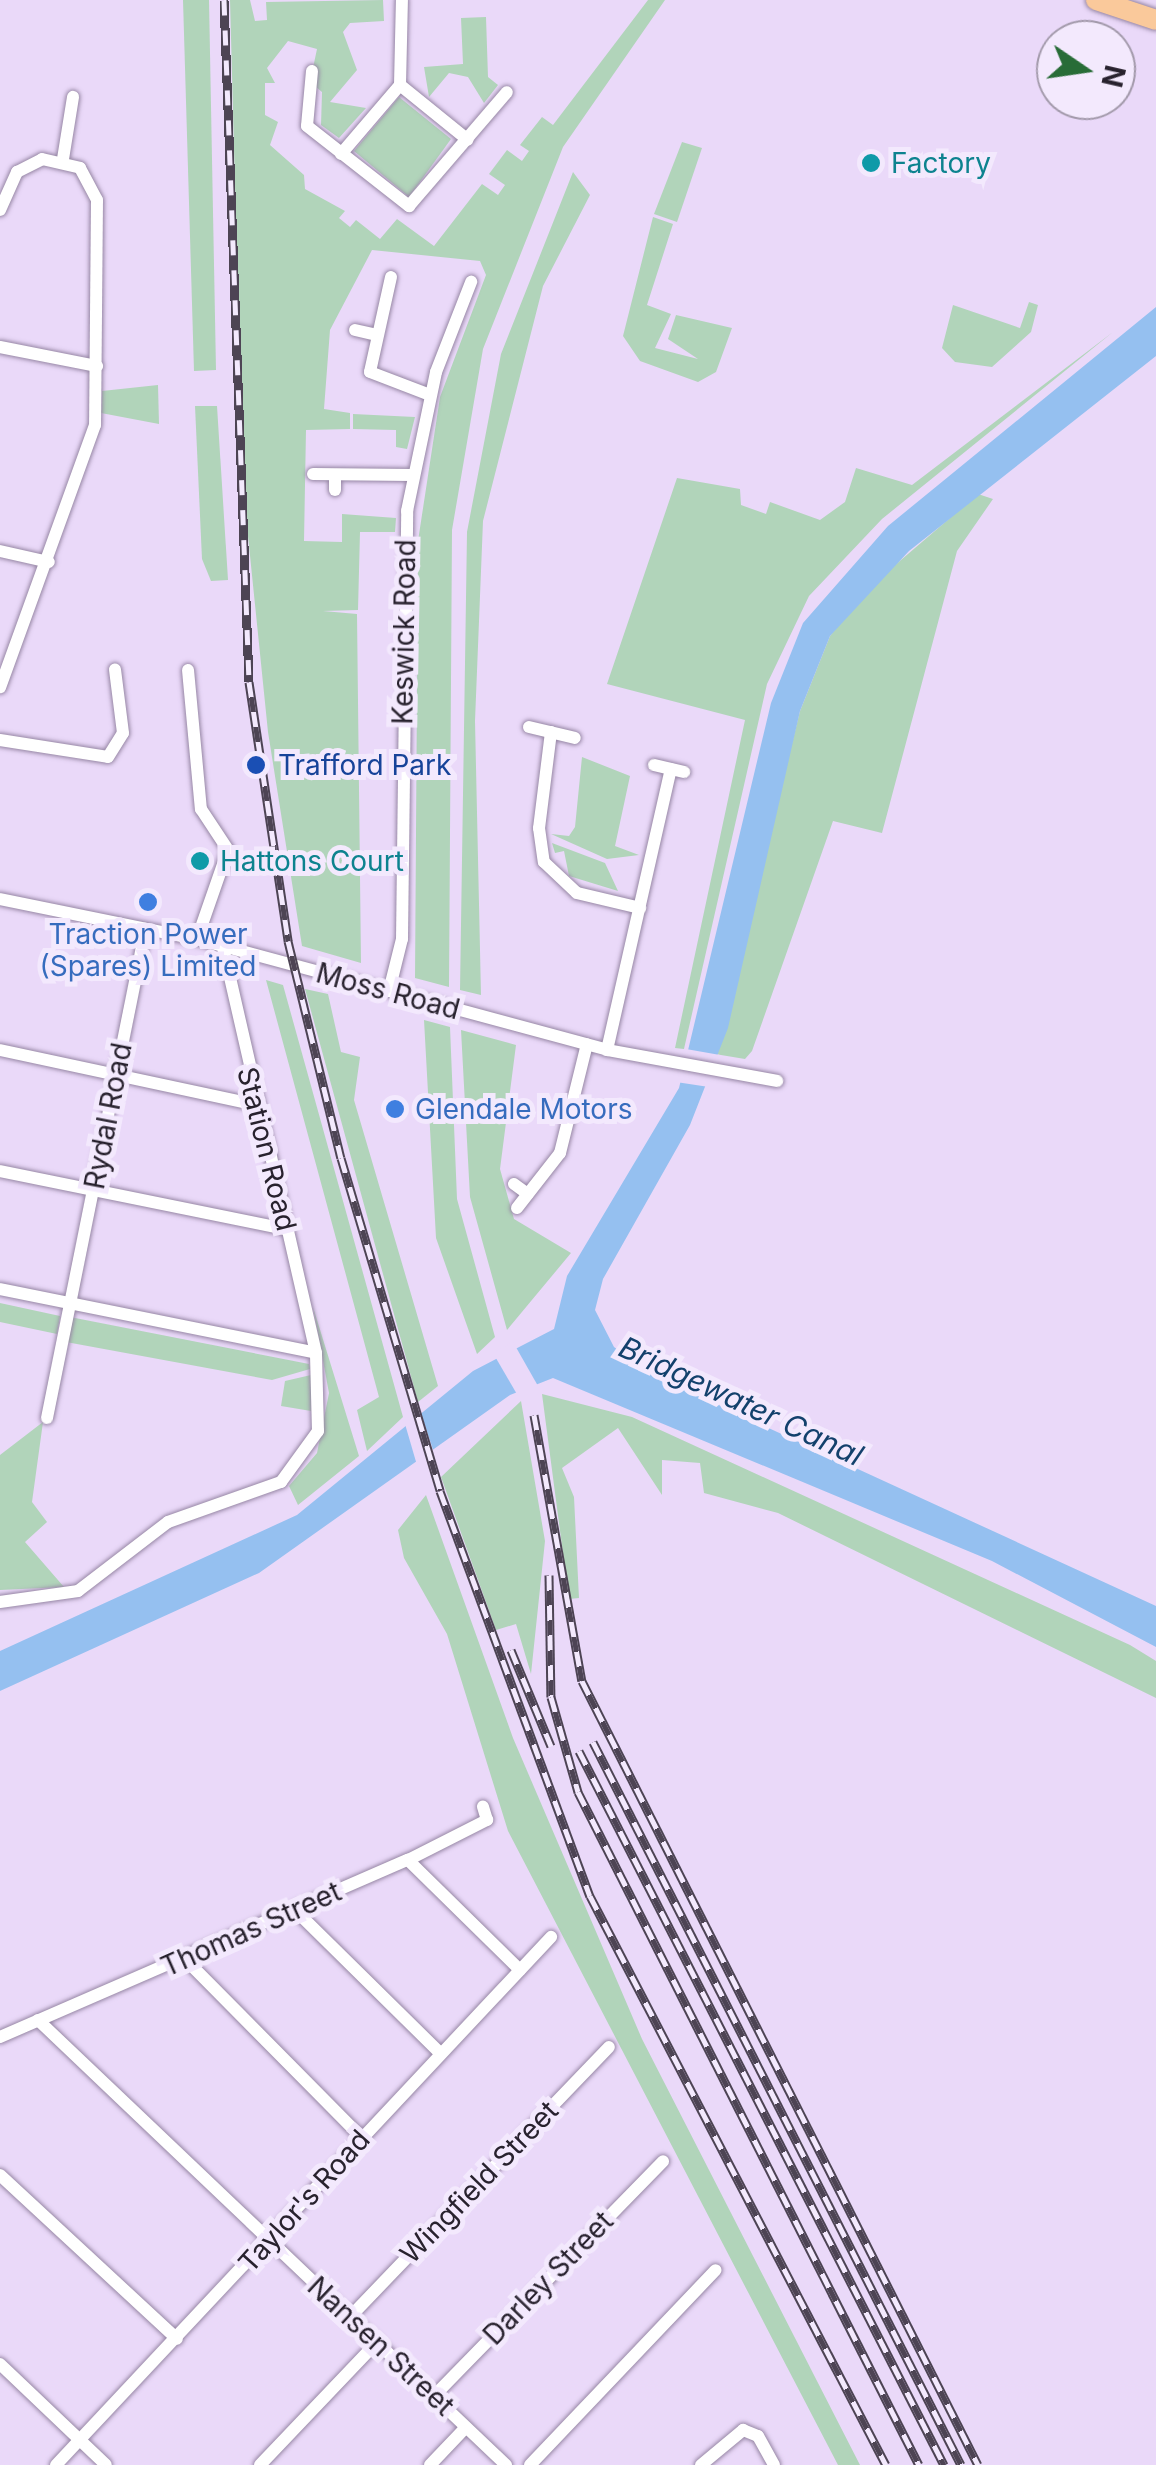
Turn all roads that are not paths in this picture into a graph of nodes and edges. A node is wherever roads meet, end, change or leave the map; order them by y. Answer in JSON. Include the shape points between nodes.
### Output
{"nodes":[{"id":1,"x":402,"y":0,"type":"edge"},
{"id":2,"x":1096,"y":0,"type":"edge"},
{"id":3,"x":1156,"y":20,"type":"edge"},
{"id":4,"x":312,"y":72,"type":"dead end"},
{"id":5,"x":400,"y":85,"type":"junction"},
{"id":6,"x":507,"y":92,"type":"dead end"},
{"id":7,"x":73,"y":97,"type":"dead end"},
{"id":8,"x":468,"y":140,"type":"junction"},
{"id":9,"x":342,"y":154,"type":"junction"},
{"id":10,"x":63,"y":159,"type":"junction"},
{"id":11,"x":0,"y":210,"type":"edge"},
{"id":12,"x":391,"y":277,"type":"dead end"},
{"id":13,"x":471,"y":282,"type":"dead end"},
{"id":14,"x":355,"y":330,"type":"dead end"},
{"id":15,"x":376,"y":335,"type":"junction"},
{"id":16,"x":0,"y":346,"type":"edge"},
{"id":17,"x":98,"y":366,"type":"junction"},
{"id":18,"x":430,"y":395,"type":"junction"},
{"id":19,"x":313,"y":474,"type":"dead end"},
{"id":20,"x":335,"y":474,"type":"junction"},
{"id":21,"x":412,"y":475,"type":"junction"},
{"id":22,"x":335,"y":490,"type":"dead end"},
{"id":23,"x":0,"y":551,"type":"edge"},
{"id":24,"x":49,"y":562,"type":"junction"},
{"id":25,"x":116,"y":670,"type":"dead end"},
{"id":26,"x":188,"y":670,"type":"dead end"},
{"id":27,"x":0,"y":687,"type":"edge"},
{"id":28,"x":529,"y":727,"type":"dead end"},
{"id":29,"x":551,"y":732,"type":"junction"},
{"id":30,"x":575,"y":738,"type":"dead end"},
{"id":31,"x":0,"y":740,"type":"edge"},
{"id":32,"x":654,"y":765,"type":"dead end"},
{"id":33,"x":0,"y":898,"type":"edge"},
{"id":34,"x":640,"y":908,"type":"junction"},
{"id":35,"x":146,"y":929,"type":"junction"},
{"id":36,"x":197,"y":939,"type":"junction"},
{"id":37,"x":223,"y":946,"type":"junction"},
{"id":38,"x":389,"y":990,"type":"junction"},
{"id":39,"x":587,"y":1044,"type":"junction"},
{"id":40,"x":0,"y":1050,"type":"edge"},
{"id":41,"x":607,"y":1050,"type":"junction"},
{"id":42,"x":117,"y":1074,"type":"junction"},
{"id":43,"x":777,"y":1081,"type":"dead end"},
{"id":44,"x":256,"y":1105,"type":"junction"},
{"id":45,"x":0,"y":1171,"type":"edge"},
{"id":46,"x":514,"y":1184,"type":"dead end"},
{"id":47,"x":93,"y":1190,"type":"junction"},
{"id":48,"x":528,"y":1194,"type":"junction"},
{"id":49,"x":517,"y":1208,"type":"dead end"},
{"id":50,"x":286,"y":1229,"type":"junction"},
{"id":51,"x":0,"y":1289,"type":"edge"},
{"id":52,"x":70,"y":1302,"type":"junction"},
{"id":53,"x":316,"y":1353,"type":"junction"},
{"id":54,"x":47,"y":1418,"type":"dead end"},
{"id":55,"x":0,"y":1602,"type":"edge"},
{"id":56,"x":483,"y":1808,"type":"dead end"},
{"id":57,"x":408,"y":1860,"type":"junction"},
{"id":58,"x":294,"y":1908,"type":"junction"},
{"id":59,"x":551,"y":1937,"type":"dead end"},
{"id":60,"x":185,"y":1959,"type":"junction"},
{"id":61,"x":520,"y":1970,"type":"junction"},
{"id":62,"x":38,"y":2020,"type":"junction"},
{"id":63,"x":0,"y":2037,"type":"edge"},
{"id":64,"x":609,"y":2047,"type":"dead end"},
{"id":65,"x":441,"y":2054,"type":"junction"},
{"id":66,"x":361,"y":2137,"type":"junction"},
{"id":67,"x":663,"y":2161,"type":"dead end"},
{"id":68,"x":0,"y":2174,"type":"edge"},
{"id":69,"x":266,"y":2237,"type":"junction"},
{"id":70,"x":716,"y":2270,"type":"dead end"},
{"id":71,"x":350,"y":2317,"type":"junction"},
{"id":72,"x":177,"y":2339,"type":"junction"},
{"id":73,"x":377,"y":2342,"type":"junction"},
{"id":74,"x":0,"y":2364,"type":"edge"},
{"id":75,"x":434,"y":2396,"type":"junction"},
{"id":76,"x":466,"y":2427,"type":"junction"},
{"id":77,"x":79,"y":2440,"type":"junction"},
{"id":78,"x":56,"y":2465,"type":"edge"},
{"id":79,"x":106,"y":2465,"type":"edge"},
{"id":80,"x":260,"y":2465,"type":"edge"},
{"id":81,"x":430,"y":2465,"type":"edge"},
{"id":82,"x":506,"y":2465,"type":"edge"},
{"id":83,"x":530,"y":2465,"type":"edge"},
{"id":84,"x":701,"y":2465,"type":"edge"},
{"id":85,"x":774,"y":2465,"type":"edge"}],
"edges":[{"from":1,"to":5,"type":"street"},
{"from":2,"to":3,"type":"main road"},
{"from":4,"to":9,"type":"street","via":[[306,123]]},
{"from":5,"to":8,"type":"street"},
{"from":5,"to":9,"type":"street"},
{"from":6,"to":8,"type":"street"},
{"from":7,"to":10,"type":"street"},
{"from":8,"to":9,"type":"street","via":[[414,206]]},
{"from":10,"to":11,"type":"street","via":[[25,164]]},
{"from":10,"to":17,"type":"street","via":[[88,176],[97,200]]},
{"from":12,"to":15,"type":"street"},
{"from":13,"to":18,"type":"street","name":"Keswick Road"},
{"from":14,"to":15,"type":"street"},
{"from":15,"to":18,"type":"street","via":[[373,378]]},
{"from":16,"to":17,"type":"street"},
{"from":17,"to":24,"type":"street","via":[[90,449]]},
{"from":18,"to":21,"type":"street","name":"Keswick Road"},
{"from":19,"to":20,"type":"street"},
{"from":20,"to":21,"type":"street"},
{"from":20,"to":22,"type":"street"},
{"from":21,"to":38,"type":"street","name":"Keswick Road","via":[[403,568],[402,939]]},
{"from":23,"to":24,"type":"street"},
{"from":24,"to":27,"type":"street"},
{"from":25,"to":31,"type":"street","via":[[123,732],[108,757]]},
{"from":26,"to":36,"type":"street","via":[[199,711],[201,809],[228,850]]},
{"from":28,"to":29,"type":"street"},
{"from":29,"to":30,"type":"street"},
{"from":29,"to":34,"type":"street","via":[[538,828],[544,862],[577,893]]},
{"from":32,"to":34,"type":"street","via":[[678,771]]},
{"from":33,"to":35,"type":"street","name":"Moss Road"},
{"from":34,"to":41,"type":"street"},
{"from":35,"to":36,"type":"street","name":"Moss Road"},
{"from":35,"to":42,"type":"street","name":"Rydal Road"},
{"from":36,"to":37,"type":"street","name":"Moss Road"},
{"from":37,"to":38,"type":"street","name":"Moss Road"},
{"from":37,"to":44,"type":"street","name":"Station Road"},
{"from":38,"to":39,"type":"street","name":"Moss Road"},
{"from":39,"to":41,"type":"street","name":"Moss Road"},
{"from":39,"to":48,"type":"street","via":[[563,1144]]},
{"from":40,"to":42,"type":"street"},
{"from":41,"to":43,"type":"street","name":"Moss Road"},
{"from":42,"to":44,"type":"street"},
{"from":42,"to":47,"type":"street","name":"Rydal Road"},
{"from":44,"to":50,"type":"street","name":"Station Road"},
{"from":45,"to":47,"type":"street"},
{"from":46,"to":48,"type":"street"},
{"from":47,"to":50,"type":"street"},
{"from":47,"to":52,"type":"street","name":"Rydal Road"},
{"from":48,"to":49,"type":"street"},
{"from":50,"to":53,"type":"street","name":"Station Road"},
{"from":51,"to":52,"type":"street"},
{"from":52,"to":53,"type":"street"},
{"from":52,"to":54,"type":"street","name":"Rydal Road"},
{"from":53,"to":55,"type":"street","name":"Station Road","via":[[318,1431],[281,1482],[168,1522],[69,1596]]},
{"from":56,"to":57,"type":"street","name":"Thomas Street","via":[[487,1820]]},
{"from":57,"to":58,"type":"street","name":"Thomas Street"},
{"from":57,"to":61,"type":"street"},
{"from":58,"to":60,"type":"street","name":"Thomas Street"},
{"from":58,"to":65,"type":"street"},
{"from":59,"to":61,"type":"street","name":"Taylor's Road"},
{"from":60,"to":62,"type":"street","name":"Thomas Street"},
{"from":60,"to":66,"type":"street"},
{"from":61,"to":65,"type":"street","name":"Taylor's Road"},
{"from":62,"to":63,"type":"street","name":"Thomas Street"},
{"from":62,"to":69,"type":"street","name":"Nansen Street"},
{"from":64,"to":71,"type":"street","name":"Wingfield Street"},
{"from":65,"to":66,"type":"street","name":"Taylor's Road"},
{"from":66,"to":69,"type":"street","name":"Taylor's Road"},
{"from":67,"to":75,"type":"street","name":"Darley Street"},
{"from":68,"to":72,"type":"street"},
{"from":69,"to":71,"type":"street","name":"Nansen Street"},
{"from":69,"to":72,"type":"street","name":"Taylor's Road"},
{"from":70,"to":83,"type":"street"},
{"from":71,"to":73,"type":"street","name":"Nansen Street"},
{"from":72,"to":77,"type":"street","name":"Taylor's Road"},
{"from":73,"to":75,"type":"street","name":"Nansen Street"},
{"from":73,"to":80,"type":"street"},
{"from":74,"to":77,"type":"street"},
{"from":75,"to":76,"type":"street","name":"Nansen Street"},
{"from":76,"to":81,"type":"street"},
{"from":76,"to":82,"type":"street","name":"Nansen Street"},
{"from":77,"to":78,"type":"street","name":"Taylor's Road"},
{"from":77,"to":79,"type":"street"},
{"from":84,"to":85,"type":"street","via":[[743,2430],[758,2436]]}]}
